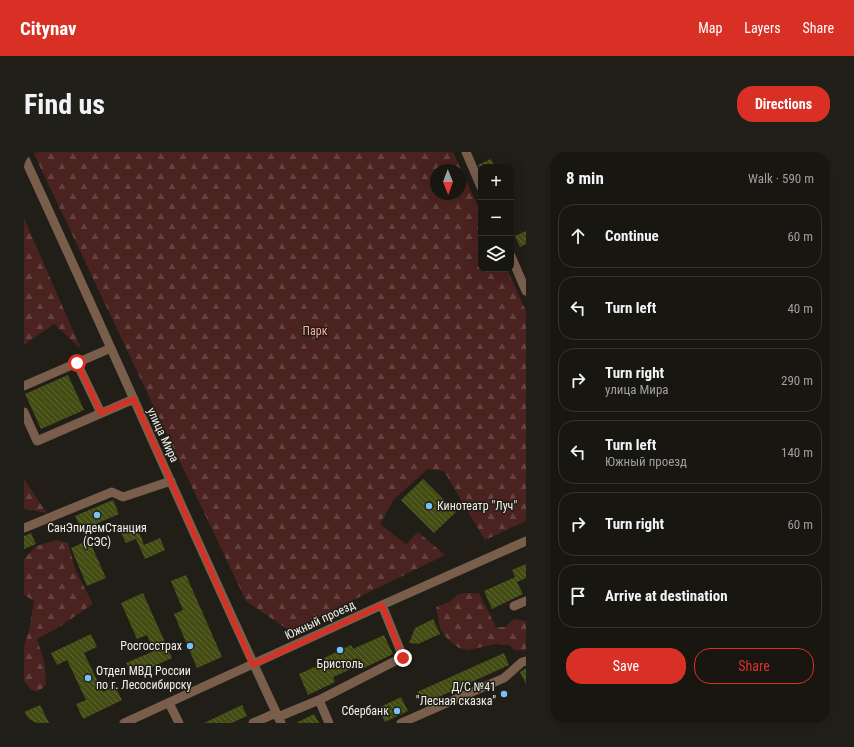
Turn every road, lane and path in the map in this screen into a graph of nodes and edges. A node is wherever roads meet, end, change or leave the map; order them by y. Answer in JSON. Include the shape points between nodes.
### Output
{"nodes":[{"id":1,"x":468,"y":152,"type":"edge"},
{"id":2,"x":24,"y":157,"type":"edge"},
{"id":3,"x":478,"y":179,"type":"edge"},
{"id":4,"x":514,"y":263,"type":"edge"},
{"id":5,"x":526,"y":291,"type":"edge"},
{"id":6,"x":111,"y":348,"type":"junction"},
{"id":7,"x":77,"y":363,"type":"junction"},
{"id":8,"x":24,"y":386,"type":"edge"},
{"id":9,"x":134,"y":399,"type":"junction"},
{"id":10,"x":24,"y":412,"type":"edge"},
{"id":11,"x":101,"y":413,"type":"junction"},
{"id":12,"x":171,"y":481,"type":"junction"},
{"id":13,"x":24,"y":528,"type":"edge"},
{"id":14,"x":526,"y":541,"type":"edge"},
{"id":15,"x":526,"y":601,"type":"edge"},
{"id":16,"x":382,"y":605,"type":"junction"},
{"id":17,"x":514,"y":606,"type":"dead end"},
{"id":18,"x":526,"y":661,"type":"edge"},
{"id":19,"x":253,"y":665,"type":"junction"},
{"id":20,"x":320,"y":700,"type":"junction"},
{"id":21,"x":170,"y":703,"type":"junction"},
{"id":22,"x":278,"y":718,"type":"edge"},
{"id":23,"x":124,"y":723,"type":"edge"},
{"id":24,"x":179,"y":723,"type":"edge"},
{"id":25,"x":253,"y":723,"type":"edge"},
{"id":26,"x":329,"y":723,"type":"edge"},
{"id":27,"x":401,"y":723,"type":"edge"}],
"edges":[{"from":1,"to":3,"type":"street"},
{"from":2,"to":6,"type":"street","name":"улица Мира"},
{"from":4,"to":5,"type":"street"},
{"from":6,"to":7,"type":"street"},
{"from":6,"to":9,"type":"street","name":"улица Мира"},
{"from":7,"to":8,"type":"street"},
{"from":7,"to":11,"type":"street"},
{"from":9,"to":11,"type":"street"},
{"from":9,"to":12,"type":"street","name":"улица Мира"},
{"from":10,"to":11,"type":"street","via":[[37,441]]},
{"from":12,"to":13,"type":"street","via":[[123,498],[112,492]]},
{"from":12,"to":19,"type":"street","name":"улица Мира"},
{"from":14,"to":16,"type":"street","name":"Южный проезд"},
{"from":15,"to":17,"type":"street"},
{"from":16,"to":19,"type":"street","name":"Южный проезд"},
{"from":16,"to":20,"type":"street","via":[[403,658]]},
{"from":18,"to":27,"type":"street","via":[[504,678]]},
{"from":19,"to":21,"type":"street","name":"Южный проезд"},
{"from":19,"to":22,"type":"street","name":"улица Мира"},
{"from":20,"to":22,"type":"street"},
{"from":20,"to":26,"type":"street"},
{"from":21,"to":23,"type":"street","name":"Южный проезд"},
{"from":21,"to":24,"type":"street"},
{"from":22,"to":25,"type":"street"}]}
